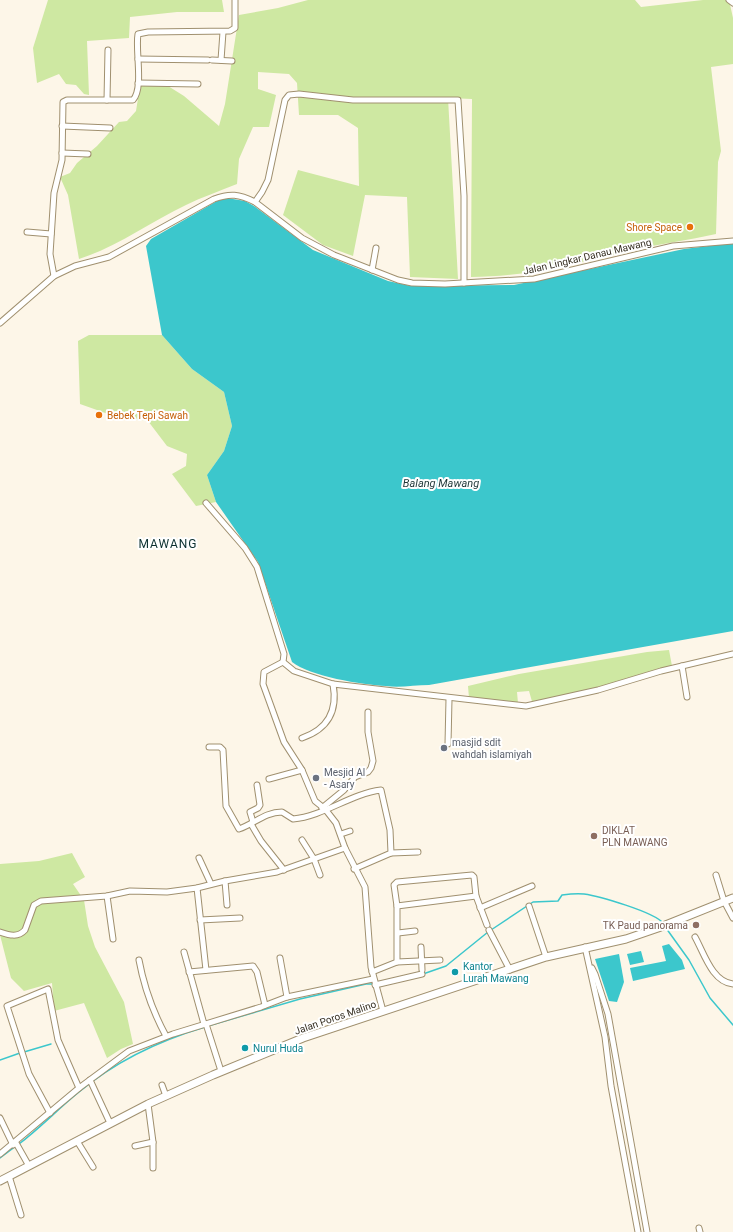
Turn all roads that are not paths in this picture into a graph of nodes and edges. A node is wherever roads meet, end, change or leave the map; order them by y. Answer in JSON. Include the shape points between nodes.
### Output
{"nodes":[{"id":1,"x":235,"y":0,"type":"edge"},
{"id":2,"x":729,"y":0,"type":"edge"},
{"id":3,"x":733,"y":3,"type":"edge"},
{"id":4,"x":223,"y":32,"type":"junction"},
{"id":5,"x":108,"y":50,"type":"dead end"},
{"id":6,"x":138,"y":59,"type":"junction"},
{"id":7,"x":221,"y":60,"type":"junction"},
{"id":8,"x":232,"y":61,"type":"dead end"},
{"id":9,"x":138,"y":83,"type":"junction"},
{"id":10,"x":198,"y":84,"type":"dead end"},
{"id":11,"x":107,"y":100,"type":"junction"},
{"id":12,"x":62,"y":126,"type":"junction"},
{"id":13,"x":110,"y":128,"type":"dead end"},
{"id":14,"x":62,"y":153,"type":"junction"},
{"id":15,"x":88,"y":154,"type":"dead end"},
{"id":16,"x":255,"y":202,"type":"junction"},
{"id":17,"x":27,"y":232,"type":"dead end"},
{"id":18,"x":51,"y":234,"type":"junction"},
{"id":19,"x":733,"y":241,"type":"edge"},
{"id":20,"x":376,"y":248,"type":"dead end"},
{"id":21,"x":372,"y":270,"type":"junction"},
{"id":22,"x":54,"y":276,"type":"junction"},
{"id":23,"x":464,"y":283,"type":"junction"},
{"id":24,"x":0,"y":323,"type":"edge"},
{"id":25,"x":206,"y":504,"type":"dead end"},
{"id":26,"x":733,"y":654,"type":"edge"},
{"id":27,"x":283,"y":662,"type":"junction"},
{"id":28,"x":682,"y":666,"type":"junction"},
{"id":29,"x":333,"y":684,"type":"junction"},
{"id":30,"x":687,"y":697,"type":"dead end"},
{"id":31,"x":448,"y":698,"type":"junction"},
{"id":32,"x":368,"y":712,"type":"dead end"},
{"id":33,"x":302,"y":738,"type":"dead end"},
{"id":34,"x":448,"y":744,"type":"dead end"},
{"id":35,"x":209,"y":747,"type":"dead end"},
{"id":36,"x":302,"y":770,"type":"junction"},
{"id":37,"x":269,"y":779,"type":"dead end"},
{"id":38,"x":257,"y":785,"type":"dead end"},
{"id":39,"x":324,"y":808,"type":"junction"},
{"id":40,"x":252,"y":823,"type":"junction"},
{"id":41,"x":350,"y":831,"type":"dead end"},
{"id":42,"x":341,"y":834,"type":"junction"},
{"id":43,"x":302,"y":840,"type":"dead end"},
{"id":44,"x":345,"y":848,"type":"junction"},
{"id":45,"x":418,"y":852,"type":"dead end"},
{"id":46,"x":391,"y":853,"type":"junction"},
{"id":47,"x":199,"y":858,"type":"dead end"},
{"id":48,"x":314,"y":859,"type":"junction"},
{"id":49,"x":354,"y":869,"type":"junction"},
{"id":50,"x":284,"y":870,"type":"junction"},
{"id":51,"x":320,"y":875,"type":"dead end"},
{"id":52,"x":716,"y":875,"type":"dead end"},
{"id":53,"x":224,"y":881,"type":"junction"},
{"id":54,"x":211,"y":884,"type":"junction"},
{"id":55,"x":532,"y":886,"type":"dead end"},
{"id":56,"x":197,"y":888,"type":"junction"},
{"id":57,"x":107,"y":896,"type":"junction"},
{"id":58,"x":476,"y":896,"type":"junction"},
{"id":59,"x":733,"y":898,"type":"edge"},
{"id":60,"x":724,"y":901,"type":"junction"},
{"id":61,"x":228,"y":905,"type":"dead end"},
{"id":62,"x":397,"y":906,"type":"junction"},
{"id":63,"x":529,"y":906,"type":"dead end"},
{"id":64,"x":480,"y":908,"type":"junction"},
{"id":65,"x":240,"y":918,"type":"dead end"},
{"id":66,"x":733,"y":918,"type":"edge"},
{"id":67,"x":200,"y":920,"type":"junction"},
{"id":68,"x":415,"y":931,"type":"dead end"},
{"id":69,"x":0,"y":932,"type":"edge"},
{"id":70,"x":398,"y":933,"type":"junction"},
{"id":71,"x":695,"y":937,"type":"dead end"},
{"id":72,"x":112,"y":939,"type":"dead end"},
{"id":73,"x":421,"y":947,"type":"dead end"},
{"id":74,"x":585,"y":947,"type":"junction"},
{"id":75,"x":184,"y":952,"type":"dead end"},
{"id":76,"x":546,"y":957,"type":"junction"},
{"id":77,"x":280,"y":958,"type":"dead end"},
{"id":78,"x":139,"y":960,"type":"dead end"},
{"id":79,"x":440,"y":960,"type":"dead end"},
{"id":80,"x":421,"y":961,"type":"junction"},
{"id":81,"x":397,"y":962,"type":"junction"},
{"id":82,"x":590,"y":966,"type":"junction"},
{"id":83,"x":206,"y":970,"type":"junction"},
{"id":84,"x":510,"y":970,"type":"junction"},
{"id":85,"x":189,"y":972,"type":"junction"},
{"id":86,"x":372,"y":972,"type":"junction"},
{"id":87,"x":374,"y":982,"type":"junction"},
{"id":88,"x":733,"y":984,"type":"edge"},
{"id":89,"x":287,"y":997,"type":"junction"},
{"id":90,"x":7,"y":1006,"type":"junction"},
{"id":91,"x":265,"y":1006,"type":"junction"},
{"id":92,"x":1,"y":1007,"type":"dead end"},
{"id":93,"x":382,"y":1011,"type":"junction"},
{"id":94,"x":205,"y":1024,"type":"junction"},
{"id":95,"x":166,"y":1036,"type":"junction"},
{"id":96,"x":221,"y":1071,"type":"junction"},
{"id":97,"x":91,"y":1081,"type":"junction"},
{"id":98,"x":162,"y":1085,"type":"dead end"},
{"id":99,"x":79,"y":1088,"type":"junction"},
{"id":100,"x":166,"y":1096,"type":"junction"},
{"id":101,"x":148,"y":1104,"type":"junction"},
{"id":102,"x":50,"y":1113,"type":"junction"},
{"id":103,"x":0,"y":1118,"type":"edge"},
{"id":104,"x":110,"y":1123,"type":"junction"},
{"id":105,"x":77,"y":1140,"type":"junction"},
{"id":106,"x":154,"y":1142,"type":"junction"},
{"id":107,"x":14,"y":1144,"type":"junction"},
{"id":108,"x":135,"y":1146,"type":"dead end"},
{"id":109,"x":0,"y":1154,"type":"edge"},
{"id":110,"x":29,"y":1166,"type":"junction"},
{"id":111,"x":93,"y":1167,"type":"dead end"},
{"id":112,"x":153,"y":1168,"type":"dead end"},
{"id":113,"x":10,"y":1176,"type":"junction"},
{"id":114,"x":0,"y":1181,"type":"edge"},
{"id":115,"x":21,"y":1215,"type":"dead end"},
{"id":116,"x":638,"y":1232,"type":"edge"},
{"id":117,"x":647,"y":1232,"type":"edge"}],
"edges":[{"from":1,"to":4,"type":"street","via":[[235,28]]},
{"from":2,"to":3,"type":"street"},
{"from":4,"to":6,"type":"street","via":[[139,33]]},
{"from":4,"to":7,"type":"street"},
{"from":5,"to":11,"type":"street"},
{"from":6,"to":7,"type":"street"},
{"from":6,"to":9,"type":"street"},
{"from":7,"to":8,"type":"street"},
{"from":9,"to":10,"type":"street"},
{"from":9,"to":11,"type":"street","via":[[136,97],[133,100]]},
{"from":11,"to":12,"type":"street","via":[[64,101]]},
{"from":12,"to":13,"type":"street"},
{"from":12,"to":14,"type":"street"},
{"from":14,"to":15,"type":"street"},
{"from":14,"to":18,"type":"street","via":[[54,188]]},
{"from":16,"to":21,"type":"street","name":"Jalan Lingkar Danau Mawang","via":[[302,238],[334,255]]},
{"from":16,"to":22,"type":"street","name":"Jalan Lingkar Danau Mawang","via":[[236,194],[214,199],[109,257],[75,266]]},
{"from":16,"to":23,"type":"street","via":[[268,180],[285,100],[289,95],[354,100],[458,100],[464,196]]},
{"from":17,"to":18,"type":"street"},
{"from":18,"to":22,"type":"street","via":[[50,262]]},
{"from":19,"to":23,"type":"street","name":"Jalan Lingkar Danau Mawang","via":[[673,246],[534,279]]},
{"from":20,"to":21,"type":"street"},
{"from":21,"to":23,"type":"street","name":"Jalan Lingkar Danau Mawang","via":[[412,283]]},
{"from":22,"to":24,"type":"street","name":"Jalan Lingkar Danau Mawang"},
{"from":25,"to":27,"type":"street","via":[[257,567],[284,654]]},
{"from":26,"to":28,"type":"street"},
{"from":27,"to":29,"type":"street","via":[[294,671]]},
{"from":27,"to":36,"type":"street","via":[[264,672],[263,684],[284,742]]},
{"from":28,"to":30,"type":"street"},
{"from":28,"to":31,"type":"street","via":[[598,690],[526,706]]},
{"from":29,"to":31,"type":"street"},
{"from":29,"to":33,"type":"street","via":[[335,696],[331,717],[320,729]]},
{"from":31,"to":34,"type":"street"},
{"from":32,"to":39,"type":"street","via":[[368,732],[373,761],[371,768],[368,772],[355,777]]},
{"from":35,"to":40,"type":"street","via":[[220,747],[223,750],[228,814],[239,830]]},
{"from":36,"to":37,"type":"street"},
{"from":36,"to":39,"type":"street","via":[[313,797]]},
{"from":38,"to":40,"type":"street","via":[[260,805],[250,812]]},
{"from":39,"to":40,"type":"street","via":[[310,817],[293,819],[280,812],[264,816]]},
{"from":39,"to":42,"type":"street"},
{"from":39,"to":46,"type":"street","via":[[381,790],[390,830]]},
{"from":40,"to":50,"type":"street","via":[[261,841]]},
{"from":41,"to":42,"type":"street"},
{"from":42,"to":44,"type":"street"},
{"from":43,"to":48,"type":"street"},
{"from":44,"to":48,"type":"street"},
{"from":44,"to":49,"type":"street"},
{"from":45,"to":46,"type":"street"},
{"from":46,"to":49,"type":"street"},
{"from":47,"to":54,"type":"street"},
{"from":48,"to":50,"type":"street"},
{"from":48,"to":51,"type":"street"},
{"from":49,"to":86,"type":"street","via":[[365,887]]},
{"from":50,"to":53,"type":"street"},
{"from":52,"to":60,"type":"street"},
{"from":53,"to":54,"type":"street"},
{"from":53,"to":61,"type":"street"},
{"from":54,"to":56,"type":"street"},
{"from":55,"to":64,"type":"street"},
{"from":56,"to":57,"type":"street","via":[[167,892],[130,891]]},
{"from":56,"to":67,"type":"street"},
{"from":57,"to":69,"type":"street","via":[[36,902],[22,933],[13,936]]},
{"from":57,"to":72,"type":"street"},
{"from":58,"to":62,"type":"street"},
{"from":58,"to":62,"type":"street","via":[[472,875],[401,881],[395,884]]},
{"from":58,"to":64,"type":"street"},
{"from":59,"to":60,"type":"main road","name":"Jalan Poros Malino"},
{"from":60,"to":66,"type":"street"},
{"from":60,"to":74,"type":"main road","name":"Jalan Poros Malino","via":[[672,924]]},
{"from":62,"to":70,"type":"street"},
{"from":63,"to":76,"type":"street"},
{"from":64,"to":84,"type":"street"},
{"from":65,"to":67,"type":"street"},
{"from":67,"to":83,"type":"street"},
{"from":68,"to":70,"type":"street"},
{"from":70,"to":81,"type":"street"},
{"from":71,"to":88,"type":"street","via":[[715,972],[724,981]]},
{"from":73,"to":80,"type":"street"},
{"from":74,"to":76,"type":"main road","name":"Jalan Poros Malino"},
{"from":74,"to":82,"type":"street"},
{"from":75,"to":85,"type":"street"},
{"from":76,"to":84,"type":"main road","name":"Jalan Poros Malino"},
{"from":77,"to":89,"type":"street"},
{"from":78,"to":95,"type":"street","via":[[142,980],[154,1014]]},
{"from":79,"to":80,"type":"street"},
{"from":80,"to":81,"type":"street"},
{"from":80,"to":87,"type":"street","via":[[422,972]]},
{"from":81,"to":86,"type":"street"},
{"from":82,"to":116,"type":"street","via":[[605,1037],[611,1086]]},
{"from":82,"to":117,"type":"street","via":[[608,1014]]},
{"from":83,"to":85,"type":"street"},
{"from":83,"to":91,"type":"street","via":[[253,966],[257,972]]},
{"from":84,"to":93,"type":"main road","name":"Jalan Poros Malino"},
{"from":85,"to":94,"type":"street"},
{"from":86,"to":87,"type":"street"},
{"from":87,"to":89,"type":"street"},
{"from":87,"to":93,"type":"street"},
{"from":89,"to":91,"type":"street"},
{"from":90,"to":92,"type":"street"},
{"from":90,"to":99,"type":"street","via":[[48,989],[58,1040]]},
{"from":90,"to":102,"type":"street","via":[[30,1074]]},
{"from":91,"to":94,"type":"street"},
{"from":93,"to":96,"type":"main road","name":"Jalan Poros Malino","via":[[303,1038]]},
{"from":94,"to":95,"type":"street"},
{"from":94,"to":96,"type":"street"},
{"from":95,"to":97,"type":"street","via":[[129,1051]]},
{"from":96,"to":100,"type":"main road","name":"Jalan Poros Malino"},
{"from":97,"to":99,"type":"street"},
{"from":97,"to":104,"type":"street"},
{"from":98,"to":100,"type":"street"},
{"from":99,"to":102,"type":"street"},
{"from":100,"to":101,"type":"main road","name":"Jalan Poros Malino"},
{"from":101,"to":104,"type":"main road","name":"Jalan Poros Malino"},
{"from":101,"to":106,"type":"street"},
{"from":102,"to":107,"type":"street"},
{"from":103,"to":107,"type":"street"},
{"from":104,"to":105,"type":"main road","name":"Jalan Poros Malino"},
{"from":105,"to":110,"type":"main road","name":"Jalan Poros Malino"},
{"from":105,"to":111,"type":"street"},
{"from":106,"to":108,"type":"street"},
{"from":106,"to":112,"type":"street"},
{"from":107,"to":109,"type":"street"},
{"from":107,"to":110,"type":"street"},
{"from":110,"to":113,"type":"main road","name":"Jalan Poros Malino"},
{"from":113,"to":114,"type":"main road","name":"Jalan Poros Malino"},
{"from":113,"to":115,"type":"street"}]}
